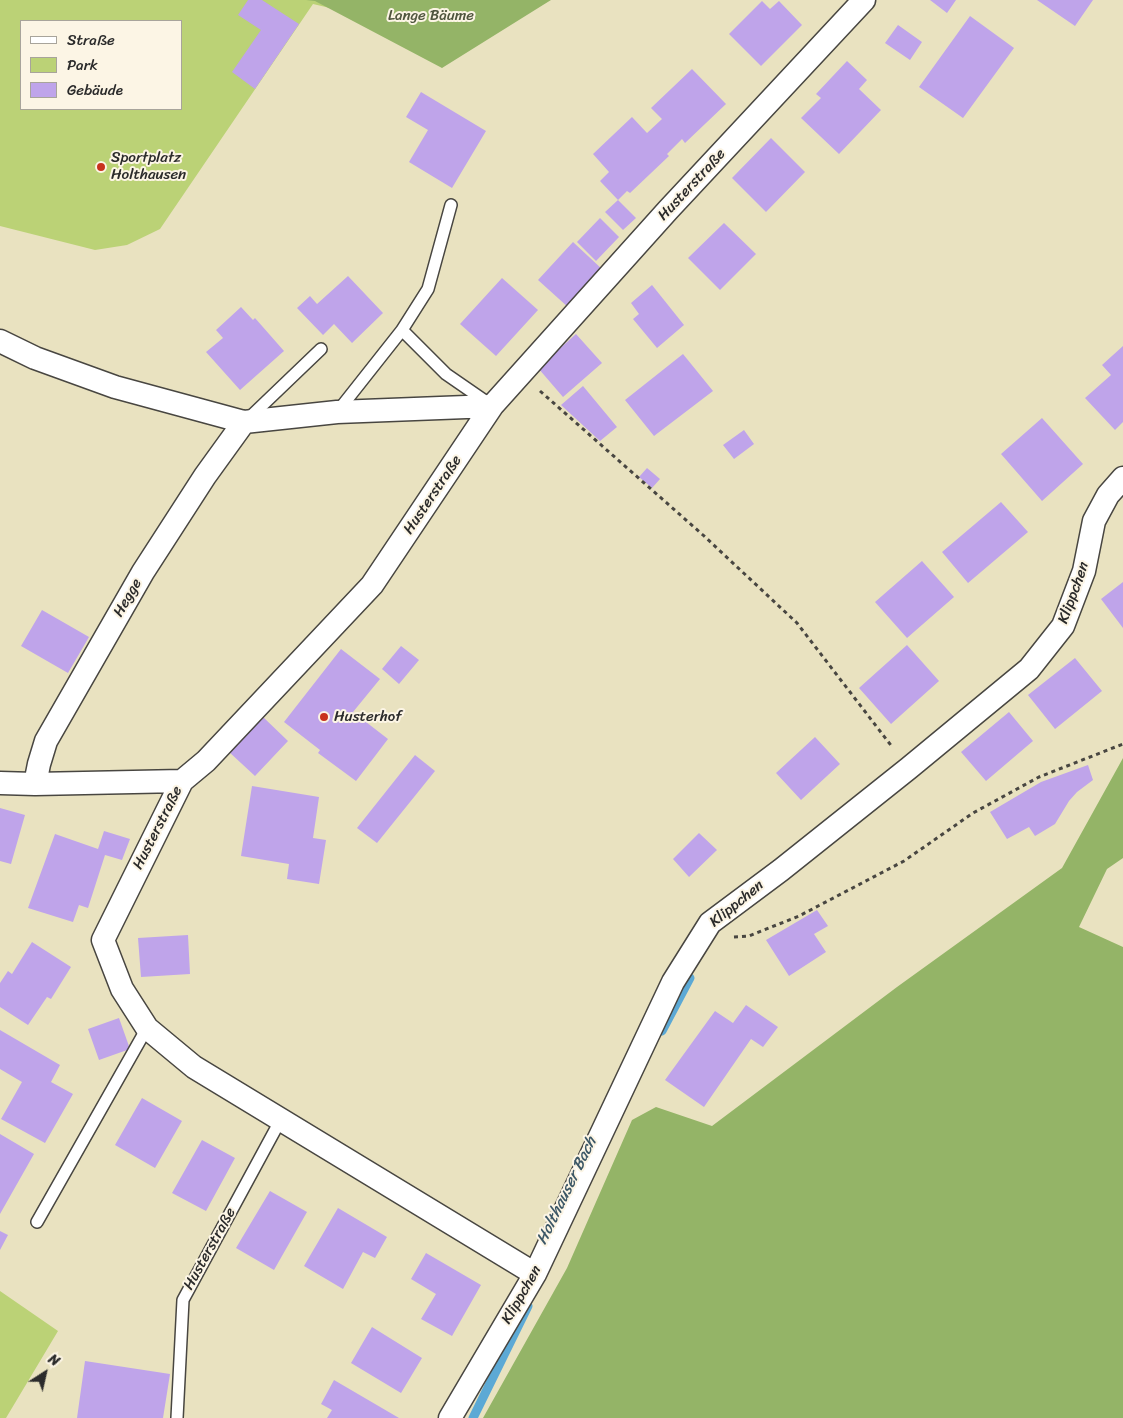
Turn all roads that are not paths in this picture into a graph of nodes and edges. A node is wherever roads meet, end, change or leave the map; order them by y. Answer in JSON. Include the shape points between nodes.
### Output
{"nodes":[{"id":1,"x":864,"y":0,"type":"edge"},
{"id":2,"x":451,"y":205,"type":"dead end"},
{"id":3,"x":402,"y":330,"type":"junction"},
{"id":4,"x":0,"y":341,"type":"edge"},
{"id":5,"x":321,"y":349,"type":"dead end"},
{"id":6,"x":492,"y":406,"type":"junction"},
{"id":7,"x":337,"y":412,"type":"junction"},
{"id":8,"x":244,"y":422,"type":"junction"},
{"id":9,"x":1123,"y":478,"type":"edge"},
{"id":10,"x":182,"y":781,"type":"junction"},
{"id":11,"x":0,"y":783,"type":"edge"},
{"id":12,"x":35,"y":784,"type":"junction"},
{"id":13,"x":147,"y":1028,"type":"junction"},
{"id":14,"x":280,"y":1120,"type":"junction"},
{"id":15,"x":37,"y":1222,"type":"dead end"},
{"id":16,"x":536,"y":1274,"type":"junction"},
{"id":17,"x":177,"y":1418,"type":"edge"},
{"id":18,"x":450,"y":1418,"type":"edge"}],
"edges":[{"from":1,"to":6,"type":"street","name":"Husterstraße","via":[[668,210]]},
{"from":2,"to":3,"type":"lane","via":[[428,289]]},
{"from":3,"to":6,"type":"lane","via":[[446,374]]},
{"from":3,"to":7,"type":"lane"},
{"from":4,"to":8,"type":"street","via":[[35,358],[115,387]]},
{"from":5,"to":8,"type":"lane"},
{"from":6,"to":7,"type":"street"},
{"from":6,"to":10,"type":"street","name":"Husterstraße","via":[[372,586],[206,761]]},
{"from":7,"to":8,"type":"street"},
{"from":8,"to":12,"type":"street","name":"Hegge","via":[[138,580],[46,741]]},
{"from":9,"to":16,"type":"street","name":"Klippchen","via":[[1108,495],[1094,521],[1084,571],[1063,626],[1029,669],[781,870],[710,923],[673,982]]},
{"from":10,"to":12,"type":"street"},
{"from":10,"to":13,"type":"street","name":"Husterstraße","via":[[103,940],[122,988]]},
{"from":11,"to":12,"type":"street"},
{"from":13,"to":14,"type":"street","name":"Husterstraße","via":[[194,1067]]},
{"from":13,"to":15,"type":"lane"},
{"from":14,"to":16,"type":"street","name":"Husterstraße"},
{"from":14,"to":17,"type":"lane","name":"Husterstraße","via":[[182,1300]]},
{"from":16,"to":18,"type":"street","name":"Klippchen"}]}
